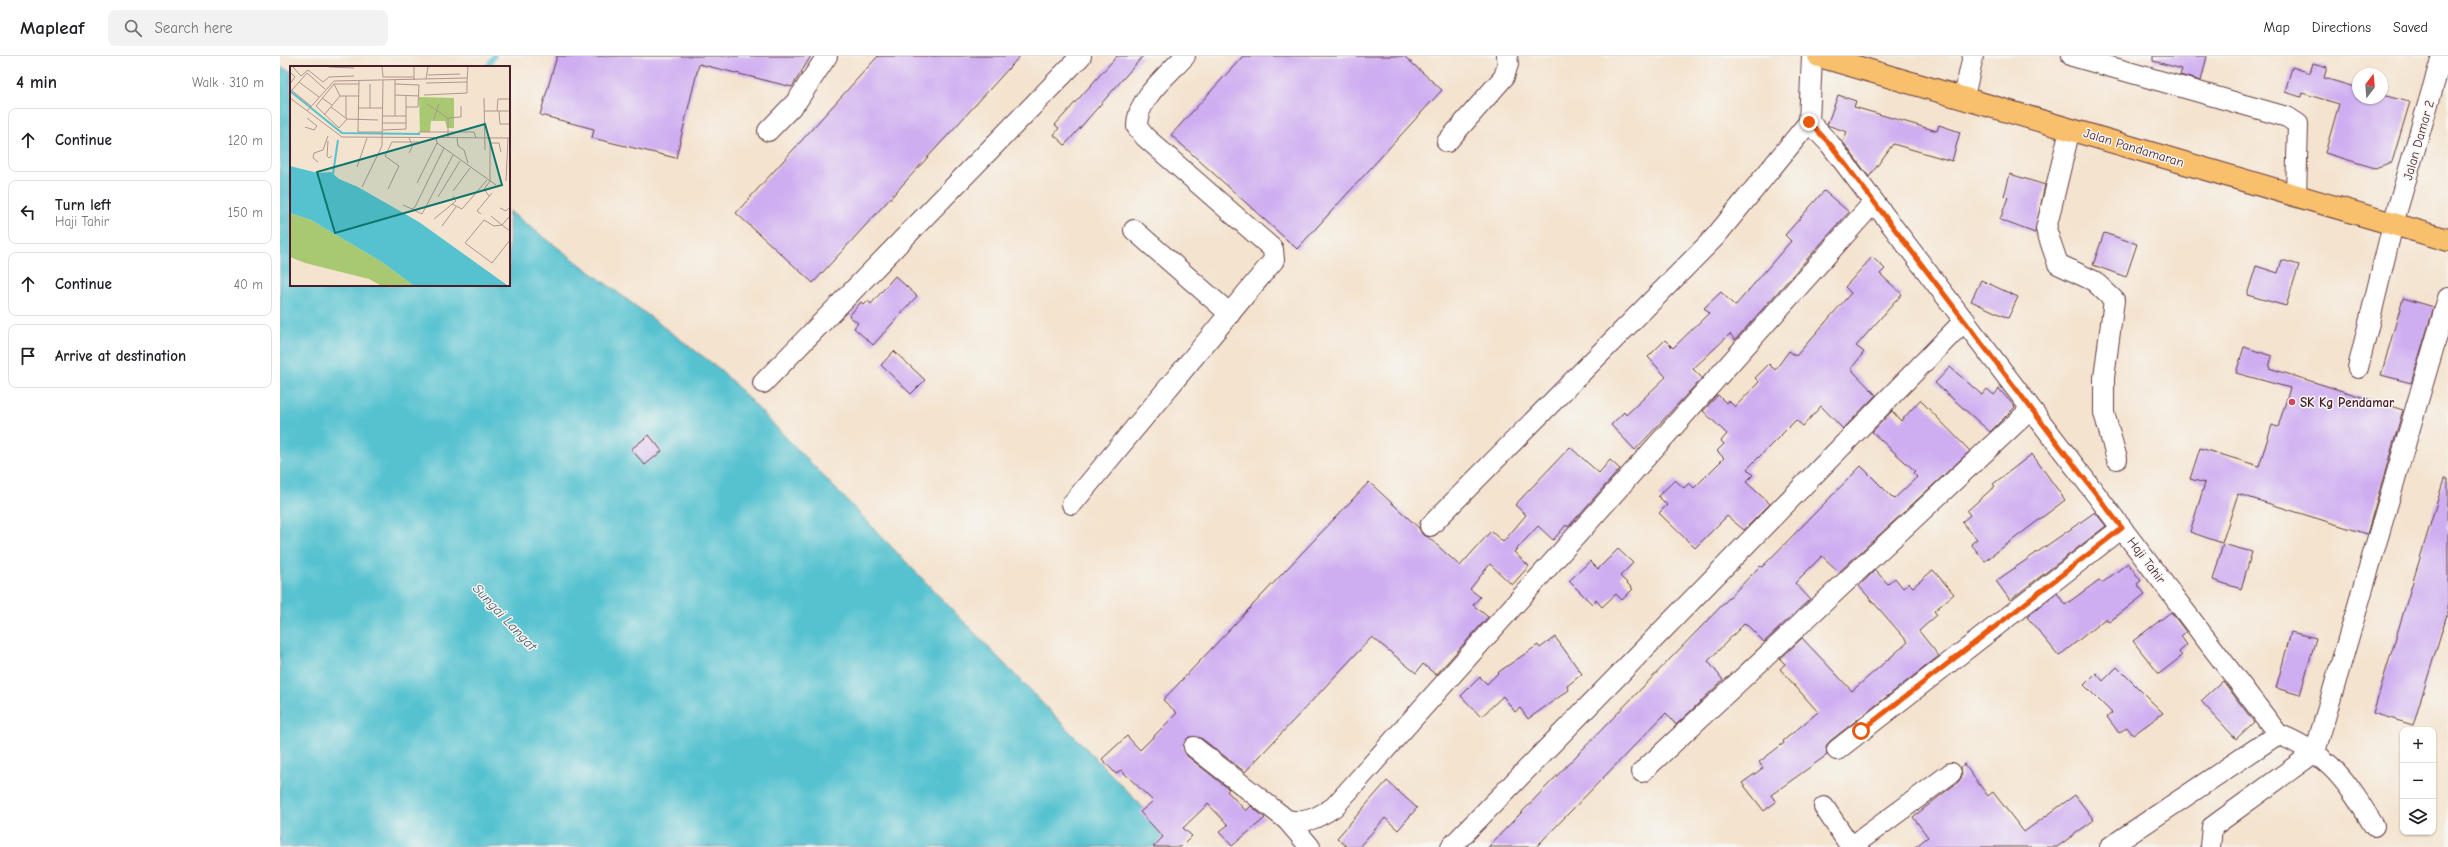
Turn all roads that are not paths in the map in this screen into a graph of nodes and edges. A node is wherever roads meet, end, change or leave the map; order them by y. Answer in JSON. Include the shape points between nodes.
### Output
{"nodes":[{"id":1,"x":827,"y":56,"type":"edge"},
{"id":2,"x":1081,"y":56,"type":"edge"},
{"id":3,"x":1185,"y":56,"type":"edge"},
{"id":4,"x":1507,"y":56,"type":"edge"},
{"id":5,"x":1812,"y":56,"type":"edge"},
{"id":6,"x":1819,"y":56,"type":"edge"},
{"id":7,"x":1973,"y":56,"type":"edge"},
{"id":8,"x":2072,"y":56,"type":"edge"},
{"id":9,"x":2442,"y":56,"type":"edge"},
{"id":10,"x":1964,"y":97,"type":"junction"},
{"id":11,"x":1809,"y":122,"type":"junction"},
{"id":12,"x":2070,"y":128,"type":"junction"},
{"id":13,"x":768,"y":131,"type":"dead end"},
{"id":14,"x":1447,"y":142,"type":"dead end"},
{"id":15,"x":2296,"y":196,"type":"junction"},
{"id":16,"x":1874,"y":202,"type":"junction"},
{"id":17,"x":2394,"y":224,"type":"junction"},
{"id":18,"x":1134,"y":230,"type":"dead end"},
{"id":19,"x":2448,"y":240,"type":"edge"},
{"id":20,"x":2448,"y":298,"type":"edge"},
{"id":21,"x":1230,"y":314,"type":"junction"},
{"id":22,"x":1965,"y":320,"type":"junction"},
{"id":23,"x":2358,"y":368,"type":"dead end"},
{"id":24,"x":763,"y":383,"type":"dead end"},
{"id":25,"x":2031,"y":409,"type":"junction"},
{"id":26,"x":2117,"y":459,"type":"dead end"},
{"id":27,"x":1072,"y":504,"type":"dead end"},
{"id":28,"x":1430,"y":526,"type":"dead end"},
{"id":29,"x":2122,"y":528,"type":"junction"},
{"id":30,"x":2278,"y":734,"type":"junction"},
{"id":31,"x":1194,"y":747,"type":"dead end"},
{"id":32,"x":1837,"y":750,"type":"dead end"},
{"id":33,"x":2315,"y":752,"type":"junction"},
{"id":34,"x":1642,"y":772,"type":"dead end"},
{"id":35,"x":1951,"y":774,"type":"dead end"},
{"id":36,"x":1824,"y":807,"type":"dead end"},
{"id":37,"x":1287,"y":820,"type":"junction"},
{"id":38,"x":2374,"y":826,"type":"dead end"},
{"id":39,"x":1310,"y":847,"type":"edge"},
{"id":40,"x":1451,"y":847,"type":"edge"},
{"id":41,"x":1851,"y":847,"type":"edge"},
{"id":42,"x":2110,"y":847,"type":"edge"},
{"id":43,"x":2210,"y":847,"type":"edge"}],
"edges":[{"from":1,"to":13,"type":"street","via":[[797,101]]},
{"from":2,"to":24,"type":"street"},
{"from":3,"to":21,"type":"street","via":[[1145,100],[1138,114],[1137,127],[1145,137],[1273,249],[1274,260],[1270,267]]},
{"from":4,"to":14,"type":"street","via":[[1508,64],[1504,77]]},
{"from":5,"to":11,"type":"street"},
{"from":6,"to":10,"type":"main road","name":"Jalan Pandamaran"},
{"from":7,"to":10,"type":"street"},
{"from":8,"to":15,"type":"street","via":[[2287,117],[2298,124]]},
{"from":9,"to":17,"type":"street","name":"Jalan Damar 2"},
{"from":10,"to":12,"type":"main road","name":"Jalan Pandamaran"},
{"from":11,"to":16,"type":"street","name":"Haji Tahir","via":[[1830,144]]},
{"from":11,"to":28,"type":"street","via":[[1715,237]]},
{"from":12,"to":15,"type":"main road","name":"Jalan Pandamaran"},
{"from":12,"to":26,"type":"street","via":[[2046,229],[2058,264],[2094,281],[2114,300],[2104,378],[2104,413]]},
{"from":15,"to":17,"type":"main road","name":"Jalan Pandamaran"},
{"from":16,"to":22,"type":"street","name":"Haji Tahir"},
{"from":16,"to":37,"type":"street","via":[[1334,807],[1316,819],[1301,823]]},
{"from":17,"to":19,"type":"main road","name":"Jalan Pandamaran"},
{"from":17,"to":23,"type":"street","name":"Jalan Damar 2"},
{"from":18,"to":21,"type":"street"},
{"from":20,"to":33,"type":"street"},
{"from":21,"to":27,"type":"street"},
{"from":22,"to":25,"type":"street","name":"Haji Tahir"},
{"from":22,"to":40,"type":"street"},
{"from":25,"to":29,"type":"street","name":"Haji Tahir"},
{"from":25,"to":34,"type":"street"},
{"from":29,"to":30,"type":"street","name":"Haji Tahir"},
{"from":29,"to":32,"type":"street"},
{"from":30,"to":33,"type":"street","name":"Haji Tahir"},
{"from":30,"to":42,"type":"street"},
{"from":31,"to":37,"type":"street"},
{"from":33,"to":38,"type":"street","name":"Haji Tahir","via":[[2337,771]]},
{"from":33,"to":43,"type":"street","via":[[2212,827]]},
{"from":35,"to":41,"type":"street"},
{"from":36,"to":41,"type":"street"},
{"from":37,"to":39,"type":"street"}]}
